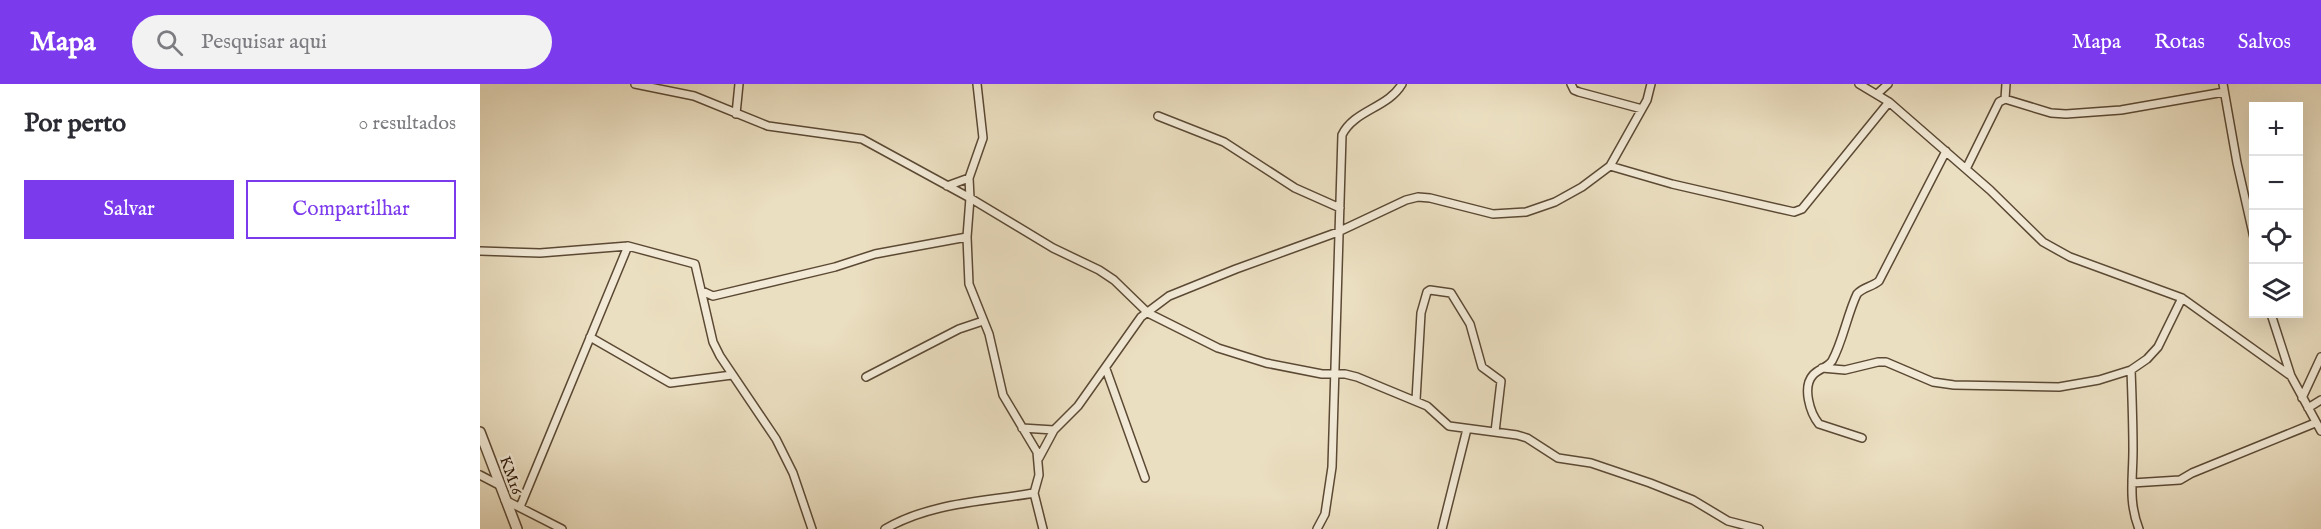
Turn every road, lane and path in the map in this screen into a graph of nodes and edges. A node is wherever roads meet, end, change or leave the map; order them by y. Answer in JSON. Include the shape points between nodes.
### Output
{"nodes":[{"id":1,"x":635,"y":84,"type":"edge"},
{"id":2,"x":641,"y":84,"type":"edge"},
{"id":3,"x":739,"y":84,"type":"edge"},
{"id":4,"x":978,"y":84,"type":"edge"},
{"id":5,"x":1402,"y":84,"type":"edge"},
{"id":6,"x":1571,"y":84,"type":"edge"},
{"id":7,"x":1650,"y":84,"type":"edge"},
{"id":8,"x":1859,"y":84,"type":"edge"},
{"id":9,"x":1888,"y":84,"type":"edge"},
{"id":10,"x":2006,"y":84,"type":"edge"},
{"id":11,"x":2223,"y":84,"type":"edge"},
{"id":12,"x":2224,"y":92,"type":"junction"},
{"id":13,"x":1876,"y":94,"type":"junction"},
{"id":14,"x":2005,"y":99,"type":"junction"},
{"id":15,"x":1889,"y":102,"type":"junction"},
{"id":16,"x":1642,"y":109,"type":"junction"},
{"id":17,"x":736,"y":114,"type":"junction"},
{"id":18,"x":1158,"y":116,"type":"dead end"},
{"id":19,"x":1946,"y":152,"type":"junction"},
{"id":20,"x":1610,"y":166,"type":"junction"},
{"id":21,"x":1966,"y":169,"type":"junction"},
{"id":22,"x":969,"y":178,"type":"junction"},
{"id":23,"x":947,"y":186,"type":"junction"},
{"id":24,"x":970,"y":198,"type":"junction"},
{"id":25,"x":1340,"y":208,"type":"junction"},
{"id":26,"x":2249,"y":219,"type":"edge"},
{"id":27,"x":1338,"y":232,"type":"junction"},
{"id":28,"x":967,"y":237,"type":"junction"},
{"id":29,"x":628,"y":246,"type":"junction"},
{"id":30,"x":480,"y":251,"type":"edge"},
{"id":31,"x":702,"y":291,"type":"junction"},
{"id":32,"x":713,"y":296,"type":"junction"},
{"id":33,"x":2182,"y":298,"type":"junction"},
{"id":34,"x":705,"y":307,"type":"junction"},
{"id":35,"x":1148,"y":313,"type":"junction"},
{"id":36,"x":2272,"y":318,"type":"edge"},
{"id":37,"x":983,"y":321,"type":"junction"},
{"id":38,"x":590,"y":337,"type":"junction"},
{"id":39,"x":2321,"y":357,"type":"edge"},
{"id":40,"x":1822,"y":368,"type":"junction"},
{"id":41,"x":1106,"y":369,"type":"junction"},
{"id":42,"x":2131,"y":370,"type":"junction"},
{"id":43,"x":732,"y":375,"type":"junction"},
{"id":44,"x":1335,"y":375,"type":"junction"},
{"id":45,"x":2290,"y":376,"type":"junction"},
{"id":46,"x":866,"y":377,"type":"dead end"},
{"id":47,"x":2302,"y":398,"type":"junction"},
{"id":48,"x":1416,"y":400,"type":"junction"},
{"id":49,"x":2321,"y":400,"type":"edge"},
{"id":50,"x":2308,"y":408,"type":"junction"},
{"id":51,"x":2315,"y":423,"type":"junction"},
{"id":52,"x":1022,"y":428,"type":"junction"},
{"id":53,"x":1467,"y":429,"type":"junction"},
{"id":54,"x":1053,"y":430,"type":"junction"},
{"id":55,"x":2321,"y":431,"type":"edge"},
{"id":56,"x":480,"y":432,"type":"edge"},
{"id":57,"x":1495,"y":432,"type":"junction"},
{"id":58,"x":1862,"y":438,"type":"dead end"},
{"id":59,"x":1039,"y":458,"type":"junction"},
{"id":60,"x":480,"y":476,"type":"edge"},
{"id":61,"x":1145,"y":478,"type":"dead end"},
{"id":62,"x":2132,"y":483,"type":"junction"},
{"id":63,"x":499,"y":485,"type":"junction"},
{"id":64,"x":1034,"y":493,"type":"junction"},
{"id":65,"x":504,"y":500,"type":"junction"},
{"id":66,"x":520,"y":507,"type":"junction"},
{"id":67,"x":517,"y":529,"type":"edge"},
{"id":68,"x":562,"y":529,"type":"edge"},
{"id":69,"x":812,"y":529,"type":"edge"},
{"id":70,"x":885,"y":529,"type":"edge"},
{"id":71,"x":1043,"y":529,"type":"edge"},
{"id":72,"x":1317,"y":529,"type":"edge"},
{"id":73,"x":1442,"y":529,"type":"edge"},
{"id":74,"x":1759,"y":529,"type":"edge"},
{"id":75,"x":2139,"y":529,"type":"edge"}],
"edges":[{"from":1,"to":2,"type":"street"},
{"from":2,"to":17,"type":"street","via":[[694,96]]},
{"from":3,"to":17,"type":"street"},
{"from":4,"to":22,"type":"street","via":[[983,138]]},
{"from":5,"to":25,"type":"street","via":[[1389,99],[1346,127],[1340,147]]},
{"from":6,"to":16,"type":"street","via":[[1579,92]]},
{"from":7,"to":16,"type":"street"},
{"from":8,"to":13,"type":"street"},
{"from":9,"to":13,"type":"street"},
{"from":10,"to":14,"type":"street"},
{"from":11,"to":12,"type":"street"},
{"from":12,"to":14,"type":"street","via":[[2121,110],[2066,114]]},
{"from":12,"to":26,"type":"street"},
{"from":13,"to":15,"type":"street"},
{"from":14,"to":21,"type":"street","via":[[1999,102]]},
{"from":15,"to":19,"type":"street"},
{"from":15,"to":20,"type":"street","via":[[1802,209],[1794,212]]},
{"from":16,"to":20,"type":"street"},
{"from":17,"to":23,"type":"street","via":[[781,129],[858,137]]},
{"from":18,"to":25,"type":"street","via":[[1224,142],[1295,188]]},
{"from":19,"to":21,"type":"street"},
{"from":19,"to":40,"type":"street","via":[[1879,281],[1857,294],[1832,361]]},
{"from":20,"to":27,"type":"street","via":[[1574,192],[1526,212],[1493,214],[1418,197]]},
{"from":21,"to":33,"type":"street","via":[[2056,251]]},
{"from":22,"to":23,"type":"street"},
{"from":22,"to":24,"type":"street"},
{"from":23,"to":24,"type":"street"},
{"from":24,"to":28,"type":"street"},
{"from":24,"to":35,"type":"street","via":[[1053,248],[1099,270]]},
{"from":25,"to":27,"type":"street"},
{"from":27,"to":35,"type":"street","via":[[1169,296]]},
{"from":27,"to":44,"type":"street"},
{"from":28,"to":32,"type":"street","via":[[875,254]]},
{"from":28,"to":37,"type":"street","via":[[969,284]]},
{"from":29,"to":30,"type":"street","via":[[540,253]]},
{"from":29,"to":31,"type":"street","via":[[694,264]]},
{"from":29,"to":38,"type":"street"},
{"from":31,"to":32,"type":"street"},
{"from":31,"to":34,"type":"street"},
{"from":32,"to":34,"type":"street"},
{"from":33,"to":42,"type":"street","via":[[2158,347]]},
{"from":33,"to":45,"type":"street"},
{"from":34,"to":43,"type":"street","via":[[713,342]]},
{"from":35,"to":41,"type":"street","via":[[1141,317]]},
{"from":35,"to":44,"type":"street","via":[[1244,357]]},
{"from":36,"to":45,"type":"street"},
{"from":37,"to":46,"type":"street"},
{"from":37,"to":52,"type":"street","via":[[1003,395]]},
{"from":38,"to":43,"type":"street","via":[[670,384]]},
{"from":38,"to":66,"type":"street"},
{"from":39,"to":47,"type":"street"},
{"from":40,"to":42,"type":"street","via":[[1845,370],[1886,362],[1936,383],[2031,387],[2079,384]]},
{"from":40,"to":58,"type":"street","via":[[1809,383],[1812,415],[1819,424]]},
{"from":41,"to":54,"type":"street","via":[[1078,406]]},
{"from":41,"to":61,"type":"street"},
{"from":42,"to":62,"type":"street"},
{"from":43,"to":69,"type":"street","via":[[776,439]]},
{"from":44,"to":48,"type":"street","via":[[1357,377]]},
{"from":44,"to":72,"type":"street","via":[[1332,467],[1325,514]]},
{"from":45,"to":47,"type":"street"},
{"from":47,"to":50,"type":"street"},
{"from":48,"to":53,"type":"street","via":[[1449,426]]},
{"from":48,"to":57,"type":"street","via":[[1422,307],[1427,292],[1446,291],[1467,319],[1482,367],[1501,381]]},
{"from":49,"to":50,"type":"street"},
{"from":50,"to":51,"type":"street"},
{"from":51,"to":55,"type":"street"},
{"from":51,"to":62,"type":"street","via":[[2180,480]]},
{"from":52,"to":54,"type":"street"},
{"from":52,"to":59,"type":"street"},
{"from":53,"to":57,"type":"street"},
{"from":53,"to":73,"type":"street"},
{"from":54,"to":59,"type":"street"},
{"from":56,"to":63,"type":"street","name":"KM16"},
{"from":57,"to":74,"type":"street","via":[[1527,438],[1558,458],[1591,463],[1650,483],[1693,500],[1728,521]]},
{"from":59,"to":64,"type":"street"},
{"from":60,"to":63,"type":"street"},
{"from":62,"to":75,"type":"street","via":[[2131,503]]},
{"from":63,"to":65,"type":"street","name":"KM16"},
{"from":64,"to":70,"type":"street","via":[[945,506]]},
{"from":64,"to":71,"type":"street"},
{"from":65,"to":66,"type":"street"},
{"from":65,"to":67,"type":"street","name":"KM16"},
{"from":66,"to":68,"type":"street"}]}
